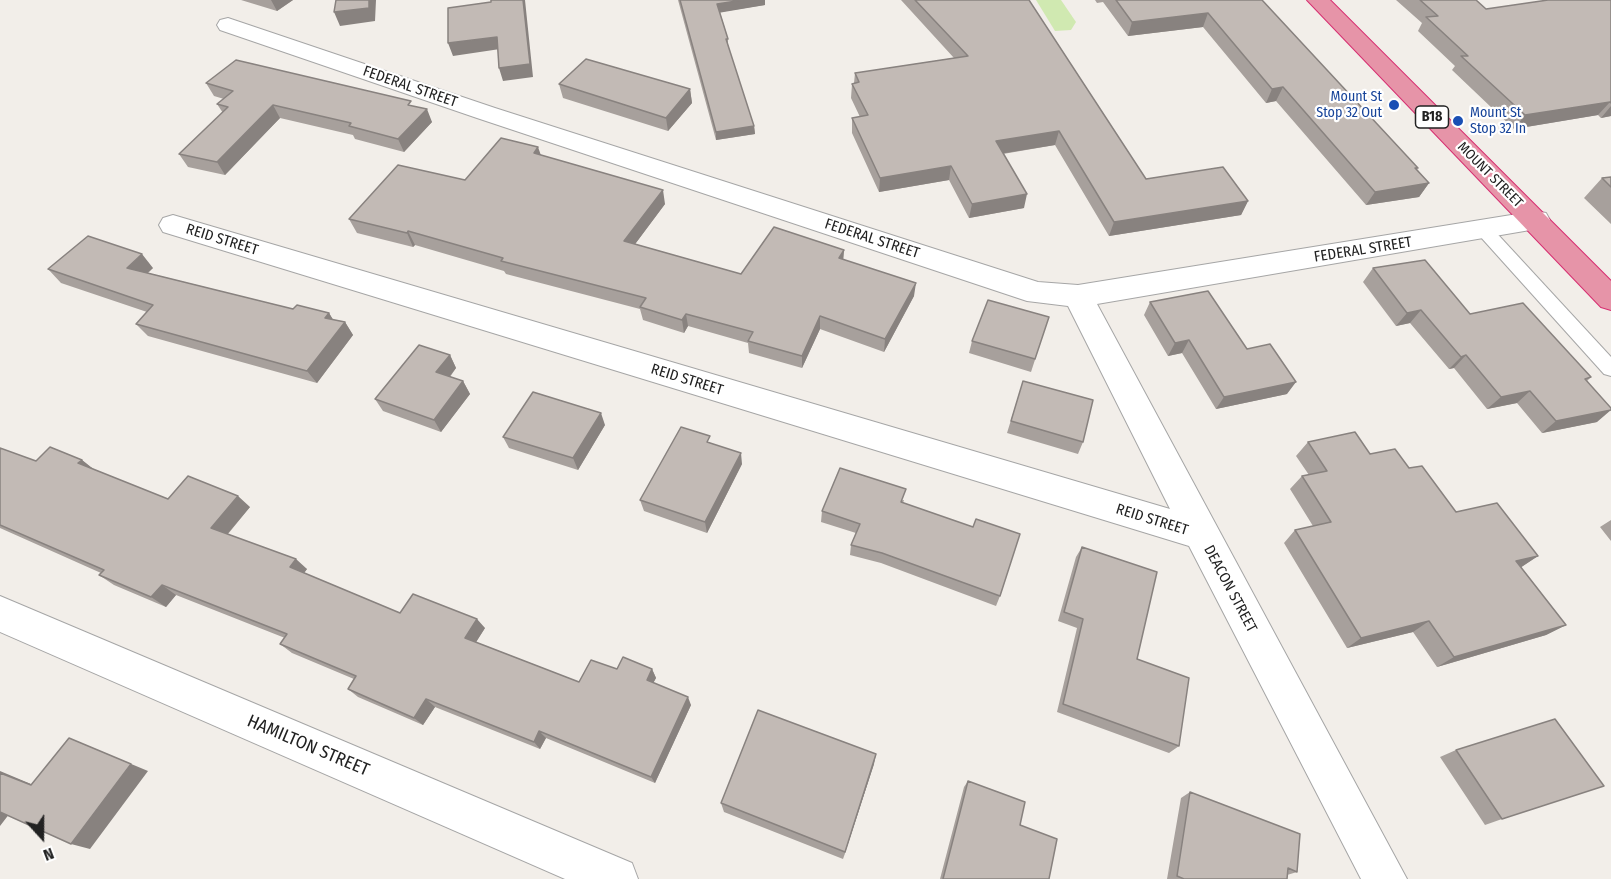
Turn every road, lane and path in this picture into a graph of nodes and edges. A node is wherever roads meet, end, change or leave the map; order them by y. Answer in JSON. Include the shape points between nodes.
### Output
{"nodes":[{"id":1,"x":1318,"y":0,"type":"edge"},
{"id":2,"x":228,"y":25,"type":"dead end"},
{"id":3,"x":1536,"y":220,"type":"junction"},
{"id":4,"x":173,"y":225,"type":"dead end"},
{"id":5,"x":1484,"y":230,"type":"junction"},
{"id":6,"x":1078,"y":296,"type":"junction"},
{"id":7,"x":1611,"y":299,"type":"edge"},
{"id":8,"x":1611,"y":369,"type":"edge"},
{"id":9,"x":1201,"y":534,"type":"junction"},
{"id":10,"x":0,"y":614,"type":"edge"},
{"id":11,"x":616,"y":879,"type":"edge"},
{"id":12,"x":1385,"y":879,"type":"edge"}],
"edges":[{"from":1,"to":3,"type":"highway","name":"MOUNT STREET","number":"B18"},
{"from":2,"to":6,"type":"street","name":"FEDERAL STREET","via":[[1037,293]]},
{"from":3,"to":5,"type":"street","name":"FEDERAL STREET"},
{"from":3,"to":7,"type":"highway","name":"MOUNT STREET","number":"B18"},
{"from":4,"to":9,"type":"street","name":"REID STREET"},
{"from":5,"to":6,"type":"street","name":"FEDERAL STREET"},
{"from":5,"to":8,"type":"lane"},
{"from":6,"to":9,"type":"street","name":"DEACON STREET"},
{"from":9,"to":12,"type":"street","name":"DEACON STREET"},
{"from":10,"to":11,"type":"street","name":"HAMILTON STREET"}]}
